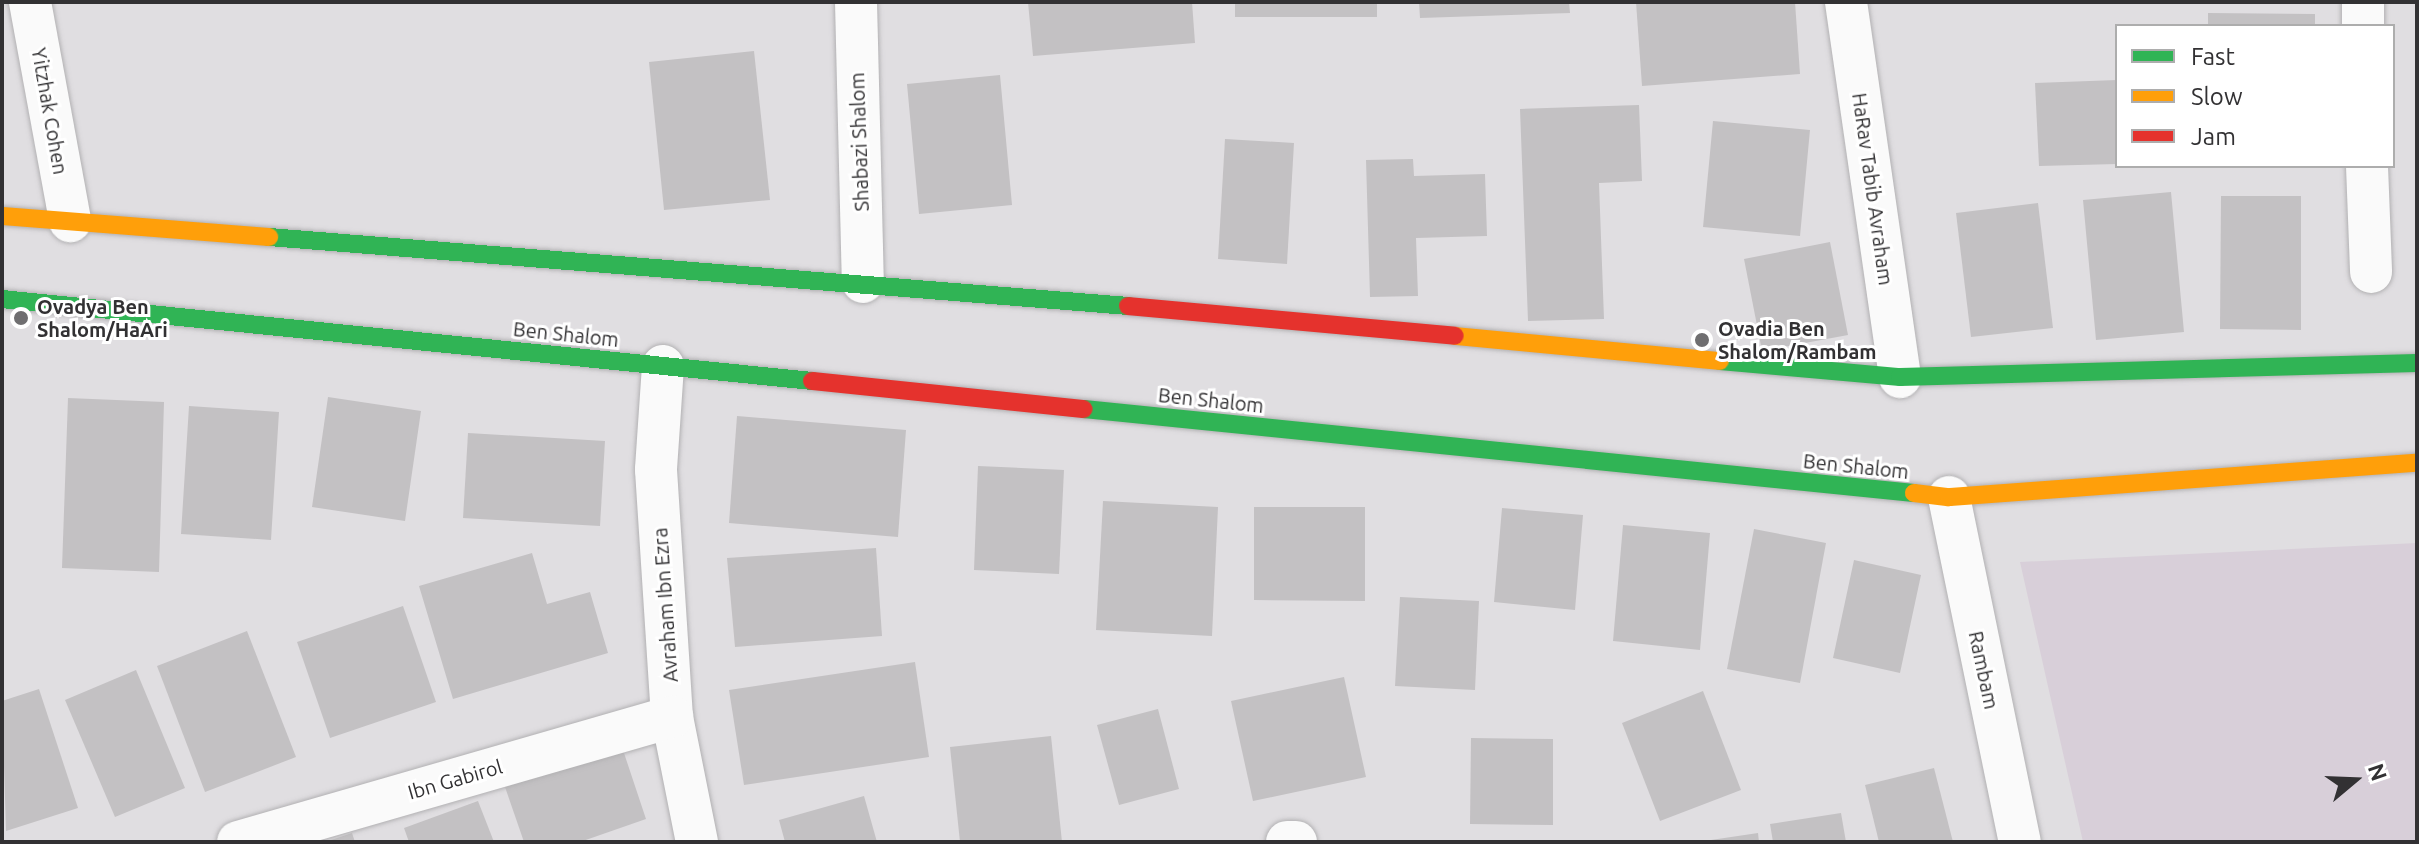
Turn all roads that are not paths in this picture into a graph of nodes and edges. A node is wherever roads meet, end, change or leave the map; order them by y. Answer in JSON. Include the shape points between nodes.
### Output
{"nodes":[{"id":1,"x":30,"y":2,"type":"edge"},
{"id":2,"x":856,"y":2,"type":"edge"},
{"id":3,"x":1846,"y":2,"type":"edge"},
{"id":4,"x":2363,"y":2,"type":"edge"},
{"id":5,"x":2363,"y":24,"type":"edge"},
{"id":6,"x":2367,"y":168,"type":"edge"},
{"id":7,"x":2,"y":216,"type":"edge"},
{"id":8,"x":70,"y":221,"type":"junction"},
{"id":9,"x":2371,"y":272,"type":"dead end"},
{"id":10,"x":863,"y":282,"type":"junction"},
{"id":11,"x":2,"y":299,"type":"edge"},
{"id":12,"x":2417,"y":363,"type":"edge"},
{"id":13,"x":663,"y":366,"type":"junction"},
{"id":14,"x":1900,"y":377,"type":"junction"},
{"id":15,"x":2417,"y":463,"type":"edge"},
{"id":16,"x":1949,"y":497,"type":"junction"},
{"id":17,"x":672,"y":717,"type":"junction"},
{"id":18,"x":238,"y":842,"type":"edge"},
{"id":19,"x":697,"y":842,"type":"edge"},
{"id":20,"x":1287,"y":842,"type":"edge"},
{"id":21,"x":1296,"y":842,"type":"edge"},
{"id":22,"x":2020,"y":842,"type":"edge"}],
"edges":[{"from":1,"to":8,"type":"street","name":"Yitzhak Cohen"},
{"from":2,"to":10,"type":"street","name":"Shabazi Shalom"},
{"from":3,"to":14,"type":"street","name":"HaRav Tabib Avraham"},
{"from":4,"to":5,"type":"street"},
{"from":6,"to":9,"type":"street"},
{"from":7,"to":8,"type":"main road"},
{"from":8,"to":10,"type":"main road"},
{"from":10,"to":14,"type":"main road"},
{"from":11,"to":13,"type":"main road","name":"Ben Shalom"},
{"from":12,"to":14,"type":"main road"},
{"from":13,"to":16,"type":"main road","name":"Ben Shalom"},
{"from":13,"to":17,"type":"street","name":"Avraham Ibn Ezra","via":[[656,470]]},
{"from":15,"to":16,"type":"main road","name":"Ben Shalom"},
{"from":16,"to":22,"type":"street","name":"Rambam"},
{"from":17,"to":18,"type":"street","name":"Ibn Gabirol"},
{"from":17,"to":19,"type":"street","name":"Avraham Ibn Ezra"},
{"from":20,"to":21,"type":"street"}]}
